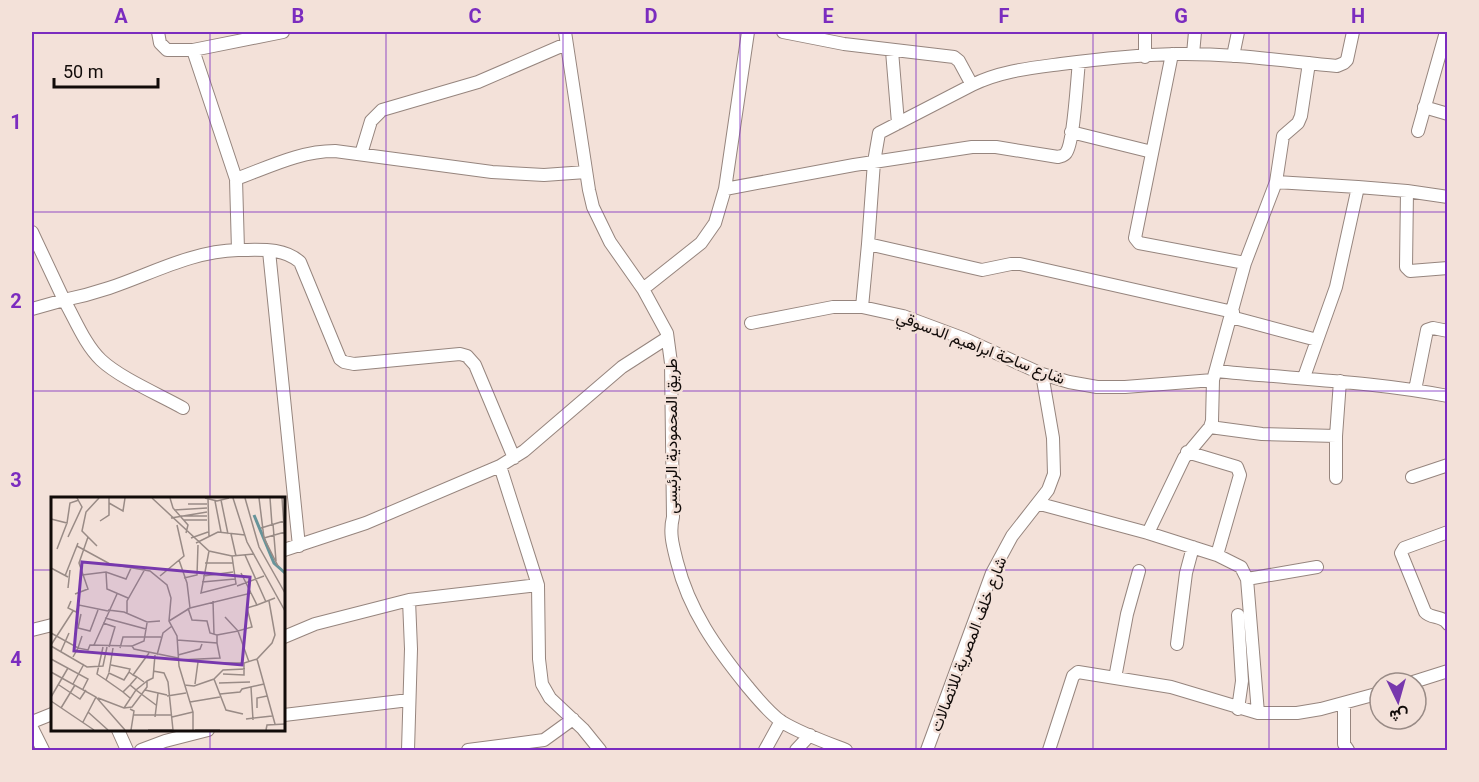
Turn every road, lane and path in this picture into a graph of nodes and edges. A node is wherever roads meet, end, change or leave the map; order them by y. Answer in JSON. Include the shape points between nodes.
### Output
{"nodes":[{"id":1,"x":158,"y":32,"type":"edge"},
{"id":2,"x":283,"y":32,"type":"edge"},
{"id":3,"x":748,"y":32,"type":"edge"},
{"id":4,"x":783,"y":32,"type":"edge"},
{"id":5,"x":1145,"y":32,"type":"edge"},
{"id":6,"x":1195,"y":32,"type":"edge"},
{"id":7,"x":1238,"y":32,"type":"edge"},
{"id":8,"x":1353,"y":32,"type":"edge"},
{"id":9,"x":1446,"y":32,"type":"edge"},
{"id":10,"x":825,"y":36,"type":"edge"},
{"id":11,"x":566,"y":38,"type":"edge"},
{"id":12,"x":193,"y":50,"type":"junction"},
{"id":13,"x":892,"y":51,"type":"junction"},
{"id":14,"x":1172,"y":54,"type":"junction"},
{"id":15,"x":1193,"y":54,"type":"junction"},
{"id":16,"x":1233,"y":56,"type":"junction"},
{"id":17,"x":1145,"y":57,"type":"junction"},
{"id":18,"x":1078,"y":62,"type":"junction"},
{"id":19,"x":1309,"y":63,"type":"junction"},
{"id":20,"x":972,"y":85,"type":"junction"},
{"id":21,"x":1424,"y":107,"type":"junction"},
{"id":22,"x":1448,"y":114,"type":"edge"},
{"id":23,"x":898,"y":123,"type":"junction"},
{"id":24,"x":1418,"y":131,"type":"dead end"},
{"id":25,"x":1071,"y":132,"type":"junction"},
{"id":26,"x":1152,"y":152,"type":"junction"},
{"id":27,"x":361,"y":154,"type":"junction"},
{"id":28,"x":874,"y":162,"type":"junction"},
{"id":29,"x":586,"y":172,"type":"junction"},
{"id":30,"x":236,"y":179,"type":"junction"},
{"id":31,"x":1275,"y":182,"type":"junction"},
{"id":32,"x":1358,"y":188,"type":"junction"},
{"id":33,"x":725,"y":189,"type":"junction"},
{"id":34,"x":1407,"y":190,"type":"junction"},
{"id":35,"x":1448,"y":197,"type":"edge"},
{"id":36,"x":32,"y":232,"type":"edge"},
{"id":37,"x":868,"y":244,"type":"junction"},
{"id":38,"x":238,"y":250,"type":"junction"},
{"id":39,"x":268,"y":250,"type":"junction"},
{"id":40,"x":1245,"y":263,"type":"junction"},
{"id":41,"x":1448,"y":268,"type":"edge"},
{"id":42,"x":644,"y":289,"type":"junction"},
{"id":43,"x":64,"y":300,"type":"junction"},
{"id":44,"x":862,"y":307,"type":"junction"},
{"id":45,"x":32,"y":309,"type":"edge"},
{"id":46,"x":1232,"y":314,"type":"junction"},
{"id":47,"x":751,"y":323,"type":"dead end"},
{"id":48,"x":1448,"y":331,"type":"edge"},
{"id":49,"x":668,"y":338,"type":"junction"},
{"id":50,"x":1317,"y":340,"type":"junction"},
{"id":51,"x":1042,"y":374,"type":"junction"},
{"id":52,"x":1215,"y":375,"type":"junction"},
{"id":53,"x":1304,"y":377,"type":"junction"},
{"id":54,"x":1340,"y":381,"type":"junction"},
{"id":55,"x":1415,"y":390,"type":"junction"},
{"id":56,"x":1448,"y":396,"type":"edge"},
{"id":57,"x":183,"y":408,"type":"dead end"},
{"id":58,"x":1210,"y":427,"type":"junction"},
{"id":59,"x":1336,"y":436,"type":"junction"},
{"id":60,"x":1187,"y":452,"type":"junction"},
{"id":61,"x":514,"y":458,"type":"junction"},
{"id":62,"x":1448,"y":465,"type":"edge"},
{"id":63,"x":500,"y":466,"type":"junction"},
{"id":64,"x":1412,"y":477,"type":"dead end"},
{"id":65,"x":1336,"y":478,"type":"dead end"},
{"id":66,"x":1040,"y":504,"type":"junction"},
{"id":67,"x":1448,"y":532,"type":"edge"},
{"id":68,"x":1148,"y":533,"type":"junction"},
{"id":69,"x":299,"y":546,"type":"junction"},
{"id":70,"x":1193,"y":547,"type":"junction"},
{"id":71,"x":285,"y":550,"type":"edge"},
{"id":72,"x":1217,"y":555,"type":"junction"},
{"id":73,"x":1317,"y":567,"type":"dead end"},
{"id":74,"x":1139,"y":571,"type":"dead end"},
{"id":75,"x":1247,"y":579,"type":"junction"},
{"id":76,"x":538,"y":585,"type":"junction"},
{"id":77,"x":409,"y":600,"type":"junction"},
{"id":78,"x":1238,"y":615,"type":"dead end"},
{"id":79,"x":1448,"y":624,"type":"edge"},
{"id":80,"x":51,"y":625,"type":"edge"},
{"id":81,"x":32,"y":630,"type":"edge"},
{"id":82,"x":285,"y":637,"type":"edge"},
{"id":83,"x":1177,"y":644,"type":"dead end"},
{"id":84,"x":1448,"y":671,"type":"edge"},
{"id":85,"x":1428,"y":677,"type":"edge"},
{"id":86,"x":1115,"y":678,"type":"junction"},
{"id":87,"x":1368,"y":697,"type":"edge"},
{"id":88,"x":409,"y":700,"type":"junction"},
{"id":89,"x":1344,"y":704,"type":"junction"},
{"id":90,"x":1238,"y":709,"type":"junction"},
{"id":91,"x":1258,"y":713,"type":"junction"},
{"id":92,"x":51,"y":714,"type":"edge"},
{"id":93,"x":285,"y":715,"type":"edge"},
{"id":94,"x":573,"y":719,"type":"junction"},
{"id":95,"x":782,"y":721,"type":"junction"},
{"id":96,"x":32,"y":722,"type":"edge"},
{"id":97,"x":32,"y":728,"type":"edge"},
{"id":98,"x":119,"y":731,"type":"edge"},
{"id":99,"x":202,"y":731,"type":"edge"},
{"id":100,"x":810,"y":735,"type":"junction"},
{"id":101,"x":43,"y":750,"type":"edge"},
{"id":102,"x":127,"y":750,"type":"edge"},
{"id":103,"x":141,"y":750,"type":"edge"},
{"id":104,"x":408,"y":750,"type":"edge"},
{"id":105,"x":468,"y":750,"type":"edge"},
{"id":106,"x":600,"y":750,"type":"edge"},
{"id":107,"x":765,"y":750,"type":"edge"},
{"id":108,"x":796,"y":750,"type":"edge"},
{"id":109,"x":846,"y":750,"type":"edge"},
{"id":110,"x":927,"y":750,"type":"edge"},
{"id":111,"x":1049,"y":750,"type":"edge"},
{"id":112,"x":1348,"y":750,"type":"edge"}],
"edges":[{"from":1,"to":12,"type":"street","via":[[160,44],[167,50]]},
{"from":2,"to":12,"type":"street"},
{"from":3,"to":33,"type":"street"},
{"from":4,"to":10,"type":"street"},
{"from":5,"to":17,"type":"street"},
{"from":6,"to":15,"type":"street"},
{"from":7,"to":16,"type":"street"},
{"from":8,"to":19,"type":"street","via":[[1344,63]]},
{"from":9,"to":21,"type":"street"},
{"from":10,"to":13,"type":"street"},
{"from":11,"to":27,"type":"street","via":[[478,82],[382,110],[371,121]]},
{"from":11,"to":29,"type":"street","name":"طريق المحمودية الرئيسى"},
{"from":12,"to":30,"type":"street"},
{"from":13,"to":20,"type":"street","via":[[954,57]]},
{"from":13,"to":23,"type":"street"},
{"from":14,"to":15,"type":"street"},
{"from":14,"to":17,"type":"street"},
{"from":14,"to":26,"type":"street"},
{"from":15,"to":16,"type":"street"},
{"from":16,"to":19,"type":"street"},
{"from":17,"to":18,"type":"street"},
{"from":18,"to":20,"type":"street","via":[[1003,73]]},
{"from":18,"to":25,"type":"street"},
{"from":19,"to":31,"type":"street","via":[[1300,120],[1283,136]]},
{"from":20,"to":23,"type":"street"},
{"from":21,"to":22,"type":"street"},
{"from":21,"to":24,"type":"street"},
{"from":23,"to":28,"type":"street","via":[[879,133]]},
{"from":25,"to":26,"type":"street"},
{"from":25,"to":28,"type":"street","via":[[1067,152],[1058,157],[972,147]]},
{"from":26,"to":40,"type":"street","via":[[1136,240]]},
{"from":27,"to":29,"type":"street","via":[[492,172]]},
{"from":27,"to":30,"type":"street","via":[[302,154]]},
{"from":28,"to":33,"type":"street"},
{"from":28,"to":37,"type":"street"},
{"from":29,"to":42,"type":"street","name":"طريق المحمودية الرئيسى","via":[[601,224]]},
{"from":30,"to":38,"type":"street"},
{"from":31,"to":32,"type":"street"},
{"from":31,"to":40,"type":"street"},
{"from":32,"to":34,"type":"street"},
{"from":32,"to":50,"type":"street","via":[[1342,266]]},
{"from":33,"to":42,"type":"street","via":[[708,235]]},
{"from":34,"to":35,"type":"street"},
{"from":34,"to":41,"type":"street","via":[[1406,267],[1416,272]]},
{"from":36,"to":43,"type":"street"},
{"from":37,"to":44,"type":"street"},
{"from":37,"to":46,"type":"street","via":[[982,270],[1020,264]]},
{"from":38,"to":39,"type":"street"},
{"from":38,"to":43,"type":"street","via":[[194,257],[107,289]]},
{"from":39,"to":61,"type":"street","via":[[288,253],[300,262],[344,362],[466,356],[475,365]]},
{"from":39,"to":69,"type":"street"},
{"from":40,"to":46,"type":"street"},
{"from":42,"to":49,"type":"street","name":"طريق المحمودية الرئيسى"},
{"from":43,"to":45,"type":"street"},
{"from":43,"to":57,"type":"street","via":[[102,361]]},
{"from":44,"to":47,"type":"street","name":"شارع ساحة ابراهيم الدسوقي","via":[[833,308]]},
{"from":44,"to":51,"type":"street","name":"شارع ساحة ابراهيم الدسوقي","via":[[889,312],[965,339]]},
{"from":46,"to":50,"type":"street"},
{"from":46,"to":52,"type":"street"},
{"from":48,"to":55,"type":"street","via":[[1427,330]]},
{"from":49,"to":61,"type":"street","via":[[622,367]]},
{"from":49,"to":95,"type":"street","name":"طريق المحمودية الرئيسى","via":[[673,517],[670,532],[680,574],[719,651]]},
{"from":50,"to":53,"type":"street"},
{"from":51,"to":52,"type":"street","name":"شارع ساحة ابراهيم الدسوقي","via":[[1097,387]]},
{"from":51,"to":66,"type":"street","name":"شارع خلف المصرية للاتصالات","via":[[1055,458],[1054,474]]},
{"from":52,"to":53,"type":"street","name":"شارع ساحة ابراهيم الدسوقي"},
{"from":52,"to":58,"type":"street"},
{"from":53,"to":54,"type":"street","name":"شارع ساحة ابراهيم الدسوقي"},
{"from":54,"to":55,"type":"street","name":"شارع ساحة ابراهيم الدسوقي"},
{"from":54,"to":59,"type":"street"},
{"from":55,"to":56,"type":"street","name":"شارع ساحة ابراهيم الدسوقي"},
{"from":58,"to":59,"type":"street","via":[[1262,434]]},
{"from":58,"to":60,"type":"street"},
{"from":59,"to":65,"type":"street"},
{"from":60,"to":68,"type":"street"},
{"from":60,"to":72,"type":"street","via":[[1240,470]]},
{"from":61,"to":63,"type":"street"},
{"from":62,"to":64,"type":"street"},
{"from":63,"to":69,"type":"street","via":[[366,523]]},
{"from":63,"to":76,"type":"street"},
{"from":66,"to":68,"type":"street"},
{"from":66,"to":110,"type":"street","name":"شارع خلف المصرية للاتصالات","via":[[1012,536],[992,573]]},
{"from":67,"to":79,"type":"street","via":[[1404,548],[1401,554],[1425,612]]},
{"from":68,"to":70,"type":"street"},
{"from":69,"to":71,"type":"street"},
{"from":70,"to":72,"type":"street"},
{"from":70,"to":83,"type":"street"},
{"from":72,"to":75,"type":"street","via":[[1241,567]]},
{"from":73,"to":75,"type":"street"},
{"from":74,"to":86,"type":"street"},
{"from":75,"to":91,"type":"street"},
{"from":76,"to":77,"type":"street"},
{"from":76,"to":94,"type":"street","via":[[542,684],[550,698]]},
{"from":77,"to":82,"type":"street","via":[[315,624]]},
{"from":77,"to":88,"type":"street"},
{"from":78,"to":90,"type":"street","via":[[1242,681]]},
{"from":80,"to":81,"type":"street"},
{"from":84,"to":85,"type":"street"},
{"from":86,"to":90,"type":"street","via":[[1171,687]]},
{"from":86,"to":111,"type":"street","via":[[1076,673]]},
{"from":87,"to":89,"type":"street"},
{"from":88,"to":93,"type":"street"},
{"from":88,"to":104,"type":"street"},
{"from":89,"to":91,"type":"street","via":[[1297,712]]},
{"from":89,"to":112,"type":"street","via":[[1344,744]]},
{"from":90,"to":91,"type":"street"},
{"from":92,"to":96,"type":"street"},
{"from":94,"to":105,"type":"street","via":[[544,740]]},
{"from":94,"to":106,"type":"street"},
{"from":95,"to":100,"type":"street","name":"طريق المحمودية الرئيسى"},
{"from":95,"to":107,"type":"street"},
{"from":97,"to":101,"type":"street"},
{"from":98,"to":102,"type":"street"},
{"from":99,"to":103,"type":"street"},
{"from":100,"to":108,"type":"street"},
{"from":100,"to":109,"type":"street","name":"طريق المحمودية الرئيسى"}]}
